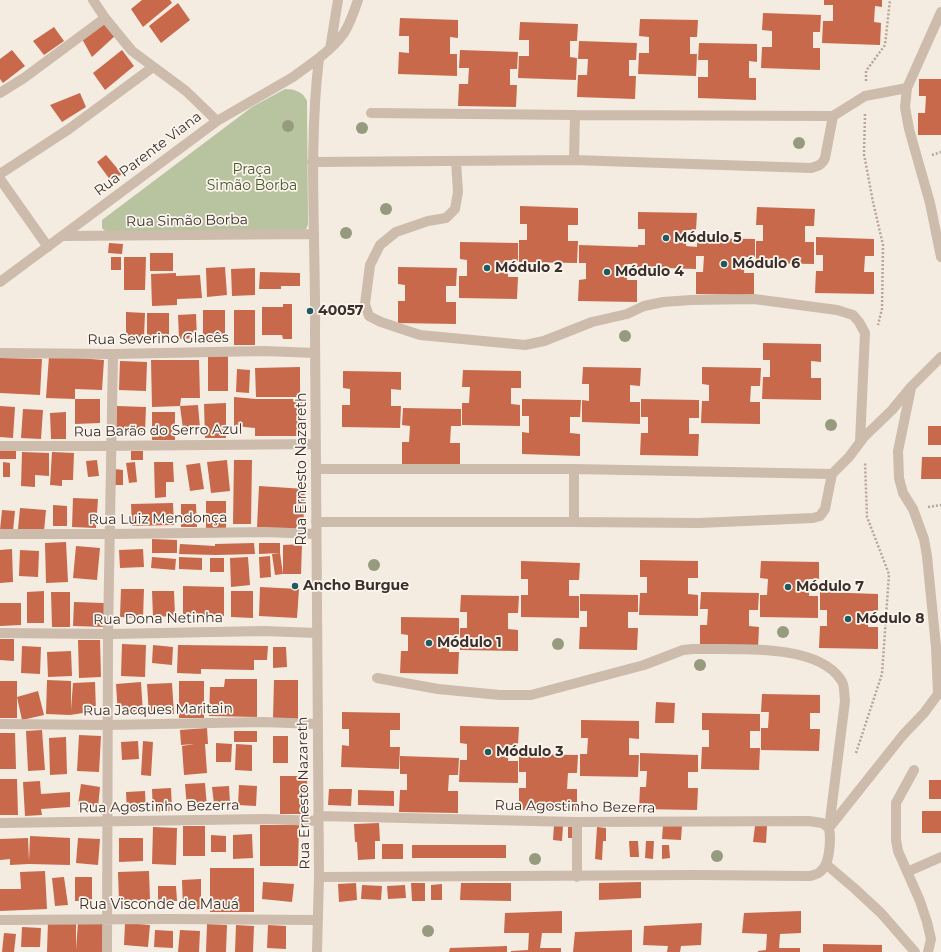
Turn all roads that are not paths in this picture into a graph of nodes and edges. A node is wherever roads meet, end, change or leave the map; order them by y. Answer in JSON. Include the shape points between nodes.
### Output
{"nodes":[{"id":1,"x":93,"y":0,"type":"edge"},
{"id":2,"x":338,"y":0,"type":"edge"},
{"id":3,"x":358,"y":0,"type":"edge"},
{"id":4,"x":941,"y":12,"type":"edge"},
{"id":5,"x":105,"y":18,"type":"junction"},
{"id":6,"x":330,"y":49,"type":"junction"},
{"id":7,"x":319,"y":58,"type":"junction"},
{"id":8,"x":153,"y":67,"type":"junction"},
{"id":9,"x":907,"y":88,"type":"junction"},
{"id":10,"x":0,"y":93,"type":"edge"},
{"id":11,"x":371,"y":113,"type":"dead end"},
{"id":12,"x":575,"y":115,"type":"junction"},
{"id":13,"x":833,"y":116,"type":"junction"},
{"id":14,"x":216,"y":121,"type":"junction"},
{"id":15,"x":574,"y":160,"type":"junction"},
{"id":16,"x":456,"y":161,"type":"junction"},
{"id":17,"x":312,"y":162,"type":"junction"},
{"id":18,"x":0,"y":174,"type":"edge"},
{"id":19,"x":0,"y":180,"type":"edge"},
{"id":20,"x":314,"y":234,"type":"junction"},
{"id":21,"x":62,"y":236,"type":"junction"},
{"id":22,"x":48,"y":247,"type":"junction"},
{"id":23,"x":941,"y":257,"type":"edge"},
{"id":24,"x":0,"y":282,"type":"edge"},
{"id":25,"x":0,"y":353,"type":"edge"},
{"id":26,"x":315,"y":353,"type":"junction"},
{"id":27,"x":113,"y":354,"type":"junction"},
{"id":28,"x":941,"y":357,"type":"edge"},
{"id":29,"x":911,"y":386,"type":"junction"},
{"id":30,"x":860,"y":442,"type":"junction"},
{"id":31,"x":316,"y":444,"type":"junction"},
{"id":32,"x":0,"y":446,"type":"edge"},
{"id":33,"x":111,"y":446,"type":"junction"},
{"id":34,"x":316,"y":469,"type":"junction"},
{"id":35,"x":574,"y":469,"type":"junction"},
{"id":36,"x":832,"y":474,"type":"junction"},
{"id":37,"x":316,"y":522,"type":"junction"},
{"id":38,"x":574,"y":522,"type":"junction"},
{"id":39,"x":0,"y":534,"type":"edge"},
{"id":40,"x":109,"y":534,"type":"junction"},
{"id":41,"x":316,"y":534,"type":"junction"},
{"id":42,"x":0,"y":633,"type":"edge"},
{"id":43,"x":316,"y":633,"type":"junction"},
{"id":44,"x":108,"y":634,"type":"junction"},
{"id":45,"x":938,"y":646,"type":"edge"},
{"id":46,"x":377,"y":678,"type":"dead end"},
{"id":47,"x":940,"y":694,"type":"edge"},
{"id":48,"x":0,"y":724,"type":"edge"},
{"id":49,"x":317,"y":724,"type":"junction"},
{"id":50,"x":109,"y":725,"type":"junction"},
{"id":51,"x":914,"y":770,"type":"dead end"},
{"id":52,"x":318,"y":819,"type":"junction"},
{"id":53,"x":107,"y":822,"type":"junction"},
{"id":54,"x":577,"y":822,"type":"junction"},
{"id":55,"x":0,"y":823,"type":"edge"},
{"id":56,"x":829,"y":828,"type":"junction"},
{"id":57,"x":941,"y":857,"type":"edge"},
{"id":58,"x":827,"y":865,"type":"junction"},
{"id":59,"x":907,"y":872,"type":"junction"},
{"id":60,"x":577,"y":876,"type":"junction"},
{"id":61,"x":319,"y":877,"type":"junction"},
{"id":62,"x":108,"y":919,"type":"junction"},
{"id":63,"x":0,"y":920,"type":"edge"},
{"id":64,"x":317,"y":920,"type":"junction"},
{"id":65,"x":108,"y":952,"type":"edge"},
{"id":66,"x":317,"y":952,"type":"edge"},
{"id":67,"x":915,"y":952,"type":"edge"},
{"id":68,"x":928,"y":952,"type":"edge"}],
"edges":[{"from":1,"to":5,"type":"street"},
{"from":2,"to":6,"type":"street"},
{"from":3,"to":6,"type":"street","via":[[342,38]]},
{"from":4,"to":9,"type":"street"},
{"from":5,"to":8,"type":"street","via":[[132,51]]},
{"from":5,"to":10,"type":"street"},
{"from":6,"to":7,"type":"street"},
{"from":7,"to":14,"type":"street","name":"Rua Parente Viana","via":[[293,77]]},
{"from":7,"to":17,"type":"street","name":"Rua Ernesto Nazareth"},
{"from":8,"to":14,"type":"street","via":[[186,91]]},
{"from":8,"to":18,"type":"street","via":[[69,129]]},
{"from":9,"to":13,"type":"street","via":[[865,96]]},
{"from":9,"to":23,"type":"street","via":[[905,107],[909,129],[925,183]]},
{"from":11,"to":12,"type":"street"},
{"from":12,"to":13,"type":"street"},
{"from":12,"to":15,"type":"street"},
{"from":13,"to":15,"type":"street","via":[[823,163],[811,168]]},
{"from":14,"to":21,"type":"street","name":"Rua Parente Viana"},
{"from":15,"to":16,"type":"street"},
{"from":16,"to":17,"type":"street"},
{"from":16,"to":30,"type":"street","via":[[458,192],[455,209],[446,218],[396,232],[380,245],[370,265],[365,304],[369,316],[420,335],[525,345],[544,341],[592,322],[663,302],[754,299],[837,310],[853,315],[865,333]]},
{"from":17,"to":20,"type":"street","name":"Rua Ernesto Nazareth"},
{"from":19,"to":22,"type":"street"},
{"from":20,"to":21,"type":"street","name":"Rua Simão Borba"},
{"from":20,"to":26,"type":"street","name":"Rua Ernesto Nazareth"},
{"from":21,"to":22,"type":"street","name":"Rua Parente Viana"},
{"from":22,"to":24,"type":"street","name":"Rua Parente Viana"},
{"from":25,"to":27,"type":"street","name":"Rua Severino Glacês"},
{"from":26,"to":27,"type":"street","name":"Rua Severino Glacês","via":[[264,351]]},
{"from":26,"to":31,"type":"street","name":"Rua Ernesto Nazareth"},
{"from":27,"to":33,"type":"street"},
{"from":28,"to":29,"type":"street"},
{"from":29,"to":30,"type":"street","via":[[892,410]]},
{"from":29,"to":45,"type":"street","via":[[898,451],[899,478],[924,539]]},
{"from":30,"to":36,"type":"street"},
{"from":31,"to":33,"type":"street","name":"Rua Barão do Serro Azul"},
{"from":31,"to":34,"type":"street","name":"Rua Ernesto Nazareth"},
{"from":32,"to":33,"type":"street","name":"Rua Barão do Serro Azul"},
{"from":33,"to":40,"type":"street"},
{"from":34,"to":35,"type":"street"},
{"from":34,"to":37,"type":"street","name":"Rua Ernesto Nazareth"},
{"from":35,"to":36,"type":"street"},
{"from":35,"to":38,"type":"street"},
{"from":36,"to":38,"type":"street","via":[[825,509],[820,516],[813,518],[699,523]]},
{"from":37,"to":38,"type":"street"},
{"from":37,"to":41,"type":"street","name":"Rua Ernesto Nazareth"},
{"from":39,"to":40,"type":"street","name":"Rua Luiz Mendonça"},
{"from":40,"to":41,"type":"street","name":"Rua Luiz Mendonça"},
{"from":40,"to":44,"type":"street"},
{"from":41,"to":43,"type":"street","name":"Rua Ernesto Nazareth"},
{"from":42,"to":44,"type":"street","name":"Rua Dona Netinha"},
{"from":43,"to":44,"type":"street","name":"Rua Dona Netinha","via":[[264,631]]},
{"from":43,"to":49,"type":"street","name":"Rua Ernesto Nazareth"},
{"from":44,"to":50,"type":"street"},
{"from":45,"to":47,"type":"street"},
{"from":46,"to":56,"type":"street","via":[[438,689],[531,695],[644,665],[683,650],[762,650],[807,656],[829,667],[842,681],[845,701]]},
{"from":47,"to":56,"type":"street","via":[[903,735]]},
{"from":48,"to":50,"type":"street","name":"Rua Jacques Maritain"},
{"from":49,"to":50,"type":"street","name":"Rua Jacques Maritain","via":[[262,722]]},
{"from":49,"to":52,"type":"street","name":"Rua Ernesto Nazareth"},
{"from":50,"to":53,"type":"street"},
{"from":51,"to":59,"type":"street","via":[[896,803],[896,840]]},
{"from":52,"to":53,"type":"street","name":"Rua Agostinho Bezerra"},
{"from":52,"to":54,"type":"street","name":"Rua Agostinho Bezerra"},
{"from":52,"to":61,"type":"street","name":"Rua Ernesto Nazareth"},
{"from":53,"to":55,"type":"street","name":"Rua Agostinho Bezerra"},
{"from":53,"to":62,"type":"street"},
{"from":54,"to":56,"type":"street","name":"Rua Agostinho Bezerra","via":[[809,821],[822,823]]},
{"from":54,"to":60,"type":"street"},
{"from":56,"to":58,"type":"street","via":[[831,836]]},
{"from":57,"to":59,"type":"street"},
{"from":58,"to":60,"type":"street","via":[[820,872],[810,876]]},
{"from":58,"to":67,"type":"street","via":[[881,913]]},
{"from":59,"to":68,"type":"street","via":[[927,922],[931,939]]},
{"from":60,"to":61,"type":"street"},
{"from":61,"to":64,"type":"street","name":"Rua Ernesto Nazareth"},
{"from":62,"to":63,"type":"street","name":"Rua Visconde de Mauá"},
{"from":62,"to":64,"type":"street","name":"Rua Visconde de Mauá"},
{"from":62,"to":65,"type":"street"},
{"from":64,"to":66,"type":"street","name":"Rua Ernesto Nazareth"}]}
